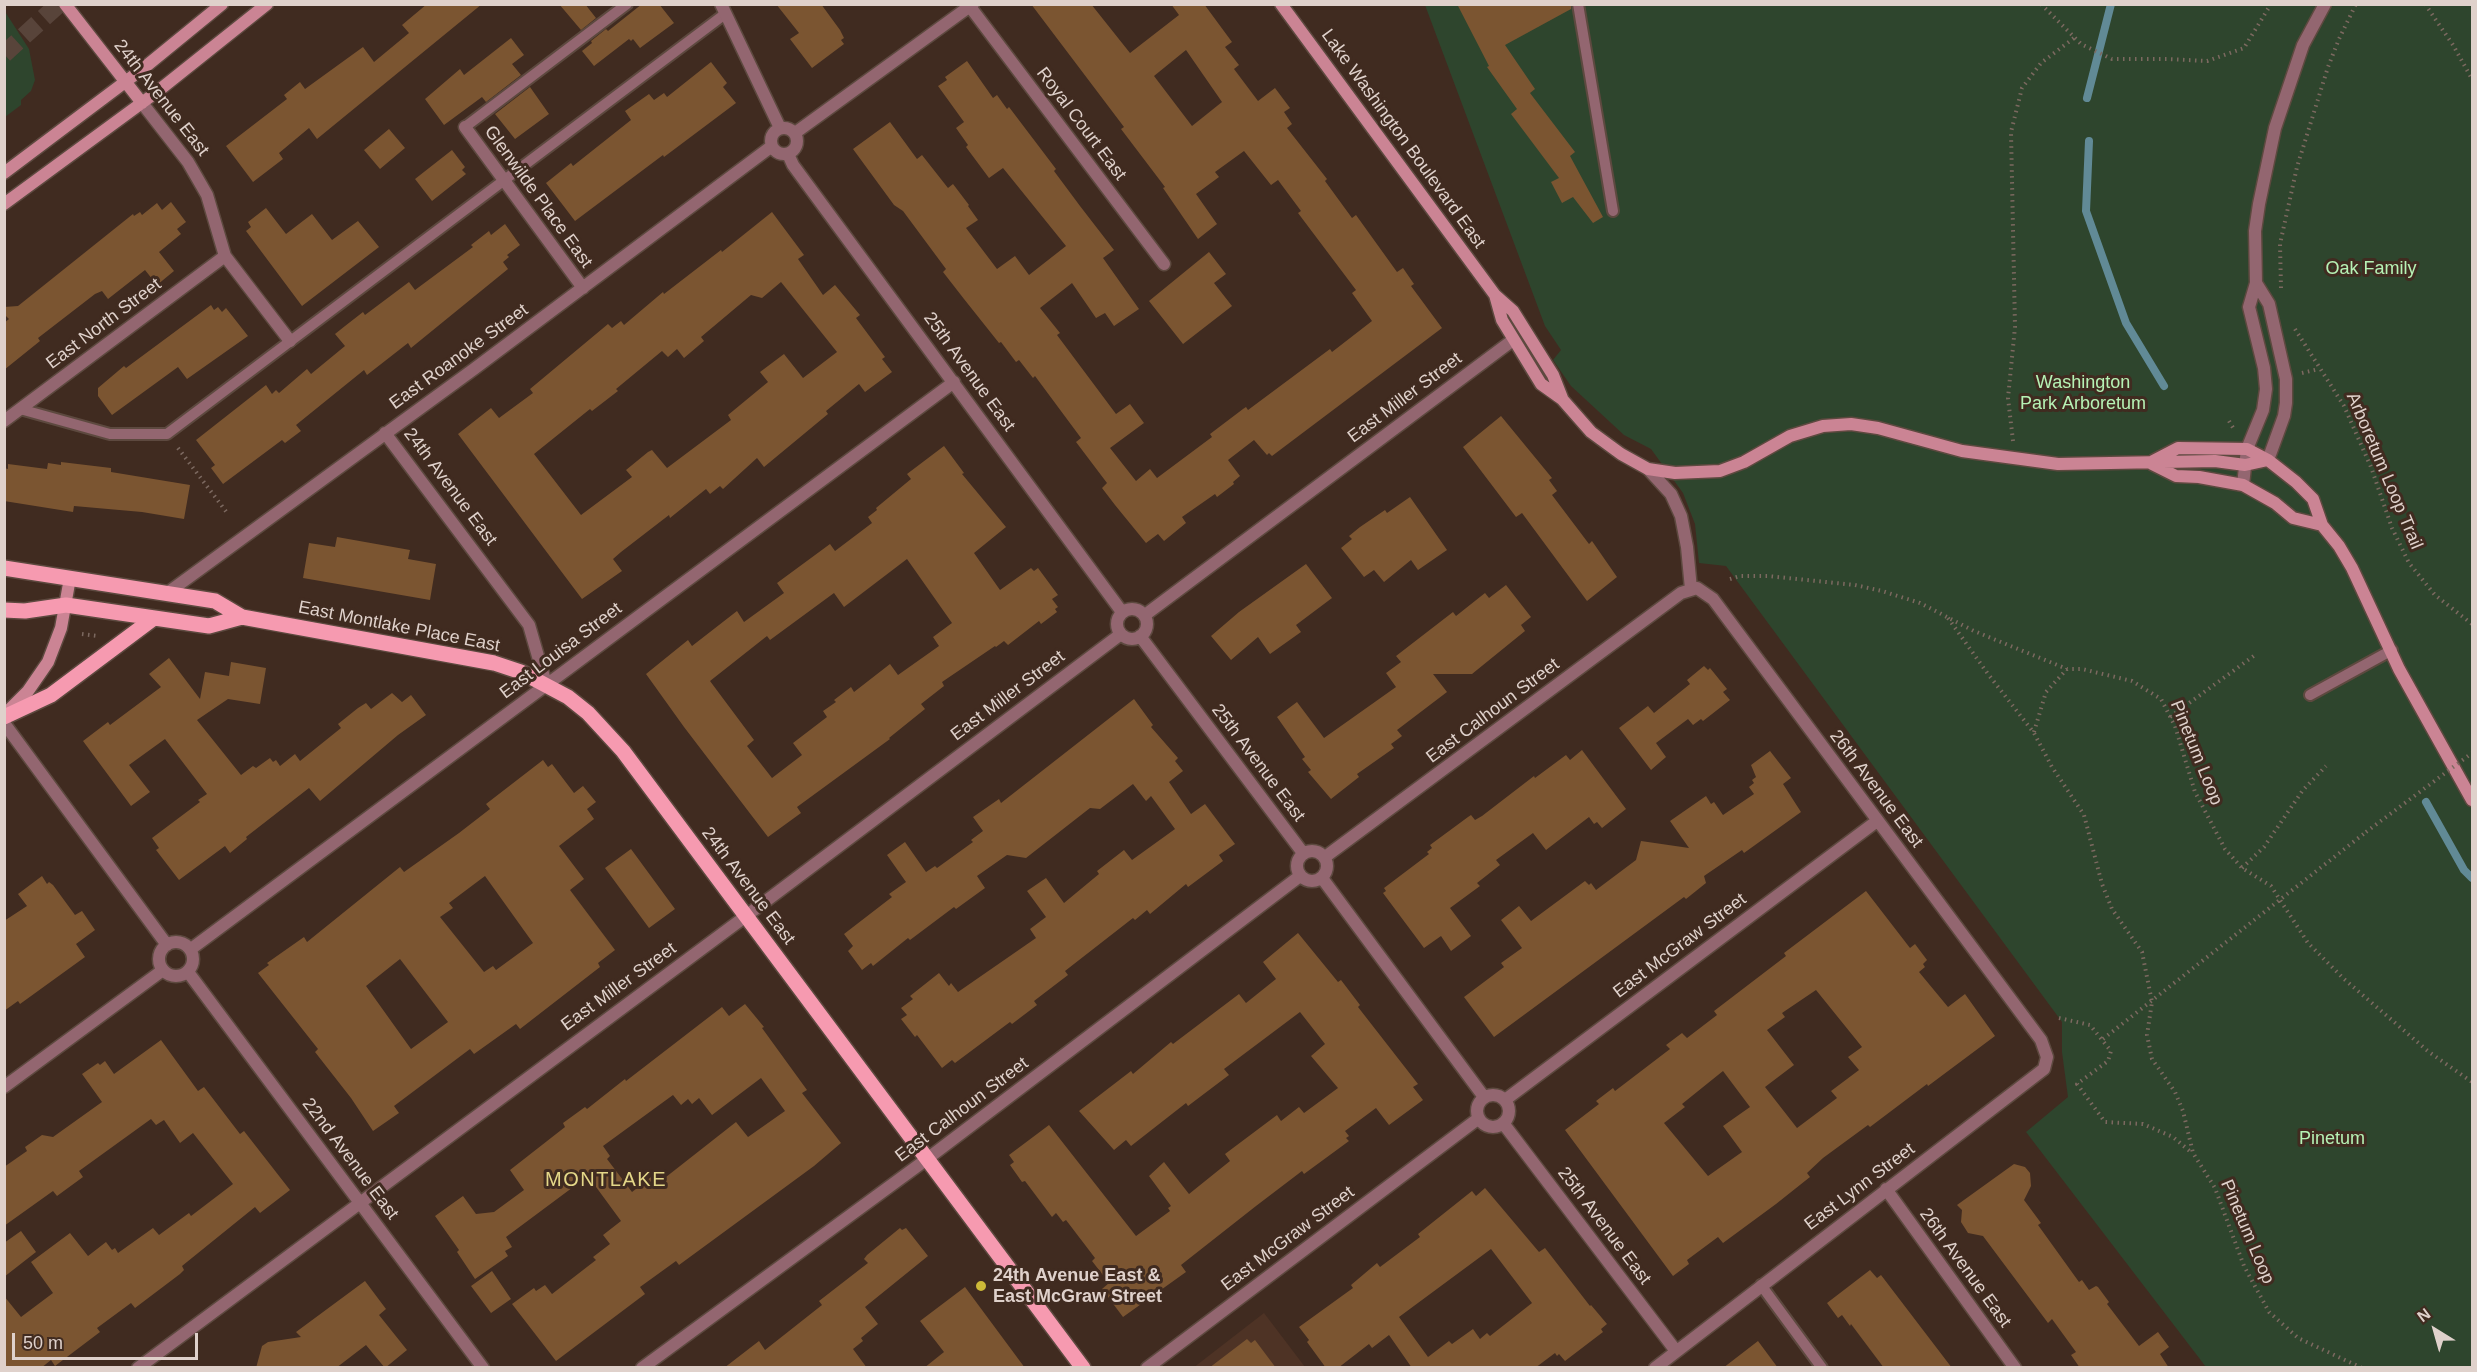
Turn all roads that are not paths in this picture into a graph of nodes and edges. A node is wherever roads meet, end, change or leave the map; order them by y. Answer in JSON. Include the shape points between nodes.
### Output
{"nodes":[{"id":1,"x":65,"y":4,"type":"edge"},
{"id":2,"x":222,"y":4,"type":"edge"},
{"id":3,"x":267,"y":4,"type":"edge"},
{"id":4,"x":627,"y":4,"type":"edge"},
{"id":5,"x":1281,"y":4,"type":"edge"},
{"id":6,"x":1578,"y":4,"type":"edge"},
{"id":7,"x":2325,"y":4,"type":"edge"},
{"id":8,"x":970,"y":5,"type":"edge"},
{"id":9,"x":723,"y":9,"type":"edge"},
{"id":10,"x":125,"y":82,"type":"junction"},
{"id":11,"x":142,"y":104,"type":"junction"},
{"id":12,"x":465,"y":127,"type":"joint"},
{"id":13,"x":780,"y":128,"type":"junction"},
{"id":14,"x":795,"y":133,"type":"junction"},
{"id":15,"x":772,"y":146,"type":"junction"},
{"id":16,"x":788,"y":154,"type":"junction"},
{"id":17,"x":4,"y":173,"type":"edge"},
{"id":18,"x":505,"y":182,"type":"junction"},
{"id":19,"x":4,"y":204,"type":"edge"},
{"id":20,"x":1613,"y":211,"type":"dead end"},
{"id":21,"x":225,"y":256,"type":"junction"},
{"id":22,"x":1164,"y":264,"type":"dead end"},
{"id":23,"x":2256,"y":283,"type":"junction"},
{"id":24,"x":583,"y":288,"type":"junction"},
{"id":25,"x":1496,"y":296,"type":"junction"},
{"id":26,"x":1513,"y":340,"type":"junction"},
{"id":27,"x":291,"y":342,"type":"junction"},
{"id":28,"x":954,"y":382,"type":"junction"},
{"id":29,"x":1562,"y":399,"type":"junction"},
{"id":30,"x":21,"y":409,"type":"junction"},
{"id":31,"x":4,"y":421,"type":"edge"},
{"id":32,"x":385,"y":433,"type":"junction"},
{"id":33,"x":2247,"y":449,"type":"junction"},
{"id":34,"x":2268,"y":460,"type":"junction"},
{"id":35,"x":2149,"y":463,"type":"junction"},
{"id":36,"x":2245,"y":465,"type":"junction"},
{"id":37,"x":1648,"y":469,"type":"junction"},
{"id":38,"x":2243,"y":485,"type":"junction"},
{"id":39,"x":2322,"y":525,"type":"junction"},
{"id":40,"x":4,"y":568,"type":"edge"},
{"id":41,"x":70,"y":578,"type":"junction"},
{"id":42,"x":1686,"y":591,"type":"junction"},
{"id":43,"x":166,"y":594,"type":"junction"},
{"id":44,"x":66,"y":604,"type":"junction"},
{"id":45,"x":4,"y":610,"type":"edge"},
{"id":46,"x":1122,"y":612,"type":"junction"},
{"id":47,"x":1145,"y":615,"type":"junction"},
{"id":48,"x":242,"y":617,"type":"junction"},
{"id":49,"x":154,"y":618,"type":"junction"},
{"id":50,"x":1121,"y":634,"type":"junction"},
{"id":51,"x":1140,"y":636,"type":"junction"},
{"id":52,"x":2392,"y":650,"type":"junction"},
{"id":53,"x":546,"y":684,"type":"junction"},
{"id":54,"x":2310,"y":695,"type":"dead end"},
{"id":55,"x":4,"y":716,"type":"edge"},
{"id":56,"x":4,"y":723,"type":"edge"},
{"id":57,"x":2472,"y":800,"type":"edge"},
{"id":58,"x":1877,"y":821,"type":"junction"},
{"id":59,"x":1303,"y":853,"type":"junction"},
{"id":60,"x":1325,"y":857,"type":"junction"},
{"id":61,"x":1300,"y":876,"type":"junction"},
{"id":62,"x":1322,"y":878,"type":"junction"},
{"id":63,"x":746,"y":916,"type":"junction"},
{"id":64,"x":167,"y":945,"type":"junction"},
{"id":65,"x":191,"y":950,"type":"junction"},
{"id":66,"x":163,"y":970,"type":"junction"},
{"id":67,"x":188,"y":972,"type":"junction"},
{"id":68,"x":2027,"y":1019,"type":"joint"},
{"id":69,"x":4,"y":1087,"type":"edge"},
{"id":70,"x":1484,"y":1097,"type":"junction"},
{"id":71,"x":1505,"y":1100,"type":"junction"},
{"id":72,"x":1479,"y":1118,"type":"junction"},
{"id":73,"x":1503,"y":1123,"type":"junction"},
{"id":74,"x":927,"y":1159,"type":"junction"},
{"id":75,"x":1886,"y":1189,"type":"junction"},
{"id":76,"x":359,"y":1202,"type":"junction"},
{"id":77,"x":1761,"y":1285,"type":"junction"},
{"id":78,"x":1676,"y":1351,"type":"junction"},
{"id":79,"x":138,"y":1368,"type":"edge"},
{"id":80,"x":483,"y":1368,"type":"edge"},
{"id":81,"x":642,"y":1368,"type":"edge"},
{"id":82,"x":1083,"y":1368,"type":"edge"},
{"id":83,"x":1147,"y":1368,"type":"edge"},
{"id":84,"x":1655,"y":1368,"type":"edge"},
{"id":85,"x":1822,"y":1368,"type":"edge"},
{"id":86,"x":2015,"y":1368,"type":"edge"}],
"edges":[{"from":1,"to":10,"type":"main road","name":"24th Avenue East"},
{"from":2,"to":10,"type":"main road"},
{"from":3,"to":11,"type":"main road"},
{"from":4,"to":12,"type":"lane"},
{"from":5,"to":25,"type":"main road","name":"Lake Washington Boulevard East"},
{"from":6,"to":20,"type":"lane"},
{"from":7,"to":23,"type":"street","via":[[2303,45],[2275,128],[2255,231]]},
{"from":8,"to":14,"type":"street"},
{"from":8,"to":22,"type":"street","name":"Royal Court East"},
{"from":9,"to":13,"type":"street"},
{"from":9,"to":18,"type":"lane"},
{"from":10,"to":11,"type":"main road","name":"24th Avenue East"},
{"from":10,"to":17,"type":"main road"},
{"from":11,"to":19,"type":"main road"},
{"from":11,"to":21,"type":"street","name":"24th Avenue East","via":[[188,162],[207,195]]},
{"from":12,"to":18,"type":"street","name":"Glenwilde Place East"},
{"from":13,"to":14,"type":"street"},
{"from":13,"to":15,"type":"street","via":[[773,134]]},
{"from":14,"to":16,"type":"street","via":[[796,147]]},
{"from":15,"to":16,"type":"street","via":[[777,153]]},
{"from":15,"to":24,"type":"street","name":"East Roanoke Street"},
{"from":16,"to":28,"type":"street","name":"25th Avenue East"},
{"from":18,"to":24,"type":"street","name":"Glenwilde Place East"},
{"from":18,"to":27,"type":"lane"},
{"from":21,"to":27,"type":"street","name":"24th Avenue East"},
{"from":21,"to":30,"type":"street","name":"East North Street"},
{"from":23,"to":33,"type":"street","via":[[2249,307],[2266,389],[2263,410]]},
{"from":23,"to":34,"type":"street","via":[[2269,304],[2286,379],[2284,416]]},
{"from":24,"to":32,"type":"street","name":"East Roanoke Street"},
{"from":25,"to":26,"type":"main road","name":"Lake Washington Boulevard East","via":[[1502,320]]},
{"from":25,"to":29,"type":"main road","name":"Lake Washington Boulevard East","via":[[1513,311],[1553,375]]},
{"from":26,"to":29,"type":"main road","via":[[1541,384]]},
{"from":26,"to":47,"type":"street","name":"East Miller Street"},
{"from":27,"to":30,"type":"lane","via":[[167,434],[110,434]]},
{"from":28,"to":46,"type":"street","name":"25th Avenue East"},
{"from":28,"to":53,"type":"street","name":"East Louisa Street"},
{"from":29,"to":37,"type":"main road","via":[[1591,432]]},
{"from":30,"to":31,"type":"street","name":"East North Street"},
{"from":32,"to":43,"type":"street","name":"East Roanoke Street"},
{"from":32,"to":53,"type":"street","name":"24th Avenue East","via":[[529,625]]},
{"from":33,"to":34,"type":"main road"},
{"from":33,"to":35,"type":"main road","via":[[2178,448]]},
{"from":33,"to":36,"type":"street"},
{"from":34,"to":36,"type":"main road"},
{"from":34,"to":39,"type":"main road","via":[[2313,500]]},
{"from":35,"to":36,"type":"main road","via":[[2215,461]]},
{"from":35,"to":37,"type":"main road","via":[[2058,464],[1962,451],[1851,424],[1823,426],[1790,436],[1720,471],[1675,473]]},
{"from":35,"to":38,"type":"main road","via":[[2176,476]]},
{"from":36,"to":38,"type":"street"},
{"from":37,"to":42,"type":"street","via":[[1671,494],[1681,516],[1688,547]]},
{"from":38,"to":39,"type":"main road","via":[[2293,518]]},
{"from":39,"to":52,"type":"main road","via":[[2352,568]]},
{"from":40,"to":41,"type":"main road","name":"East Montlake Place East"},
{"from":41,"to":43,"type":"main road","name":"East Montlake Place East"},
{"from":41,"to":44,"type":"main road"},
{"from":42,"to":58,"type":"street","name":"26th Avenue East","via":[[1697,588],[1713,599]]},
{"from":42,"to":60,"type":"street","name":"East Calhoun Street"},
{"from":43,"to":48,"type":"main road","name":"East Montlake Place East","via":[[215,601]]},
{"from":44,"to":45,"type":"main road","name":"East Montlake Place East","via":[[25,611]]},
{"from":44,"to":49,"type":"main road","name":"East Montlake Place East"},
{"from":44,"to":55,"type":"main road","via":[[48,662]]},
{"from":46,"to":47,"type":"street","via":[[1134,609]]},
{"from":46,"to":50,"type":"street","via":[[1117,622]]},
{"from":47,"to":51,"type":"street","via":[[1148,626]]},
{"from":48,"to":49,"type":"main road","name":"East Montlake Place East","via":[[209,626]]},
{"from":48,"to":53,"type":"main road","name":"East Montlake Place East","via":[[494,663]]},
{"from":49,"to":55,"type":"main road","via":[[51,695]]},
{"from":50,"to":51,"type":"street","via":[[1133,639]]},
{"from":50,"to":63,"type":"street","name":"East Miller Street"},
{"from":51,"to":59,"type":"street","name":"25th Avenue East"},
{"from":52,"to":54,"type":"lane"},
{"from":52,"to":57,"type":"main road"},
{"from":53,"to":63,"type":"main road","name":"24th Avenue East","via":[[568,697],[606,731]]},
{"from":53,"to":65,"type":"street","name":"East Louisa Street"},
{"from":56,"to":64,"type":"street"},
{"from":58,"to":68,"type":"street","name":"26th Avenue East"},
{"from":58,"to":71,"type":"street","name":"East McGraw Street"},
{"from":59,"to":60,"type":"street","via":[[1313,850]]},
{"from":59,"to":61,"type":"street","via":[[1297,861]]},
{"from":60,"to":62,"type":"street","via":[[1328,868]]},
{"from":61,"to":62,"type":"street","via":[[1309,881]]},
{"from":61,"to":74,"type":"street","name":"East Calhoun Street"},
{"from":62,"to":70,"type":"street"},
{"from":63,"to":74,"type":"main road","name":"24th Avenue East"},
{"from":63,"to":76,"type":"street","name":"East Miller Street"},
{"from":64,"to":65,"type":"street","via":[[177,942]]},
{"from":64,"to":66,"type":"street","via":[[159,956]]},
{"from":65,"to":67,"type":"street","via":[[194,962]]},
{"from":66,"to":67,"type":"street","via":[[173,976]]},
{"from":66,"to":69,"type":"street"},
{"from":67,"to":76,"type":"street","name":"22nd Avenue East"},
{"from":68,"to":75,"type":"street","name":"East Lynn Street","via":[[2047,1057],[2044,1069]]},
{"from":70,"to":71,"type":"street","via":[[1493,1094]]},
{"from":70,"to":72,"type":"street","via":[[1477,1107]]},
{"from":71,"to":73,"type":"street","via":[[1509,1113]]},
{"from":72,"to":73,"type":"street","via":[[1490,1126]]},
{"from":72,"to":83,"type":"street","name":"East McGraw Street"},
{"from":73,"to":78,"type":"street","name":"25th Avenue East"},
{"from":74,"to":81,"type":"street","name":"East Calhoun Street"},
{"from":74,"to":82,"type":"main road","name":"24th Avenue East"},
{"from":75,"to":77,"type":"street","name":"East Lynn Street"},
{"from":75,"to":86,"type":"street","name":"26th Avenue East"},
{"from":76,"to":79,"type":"street","name":"East Miller Street"},
{"from":76,"to":80,"type":"street","name":"22nd Avenue East"},
{"from":77,"to":78,"type":"street","name":"East Lynn Street"},
{"from":77,"to":85,"type":"lane"},
{"from":78,"to":84,"type":"street","name":"East Lynn Street"}]}
